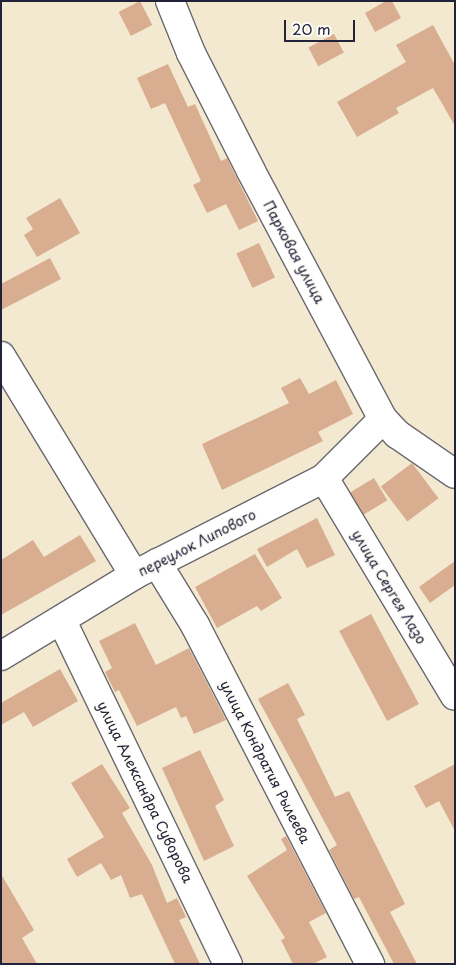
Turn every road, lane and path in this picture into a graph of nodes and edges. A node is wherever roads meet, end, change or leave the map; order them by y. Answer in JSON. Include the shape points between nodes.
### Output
{"nodes":[{"id":1,"x":170,"y":1,"type":"edge"},
{"id":2,"x":1,"y":356,"type":"edge"},
{"id":3,"x":383,"y":419,"type":"junction"},
{"id":4,"x":455,"y":474,"type":"edge"},
{"id":5,"x":324,"y":478,"type":"junction"},
{"id":6,"x":145,"y":569,"type":"junction"},
{"id":7,"x":62,"y":621,"type":"junction"},
{"id":8,"x":1,"y":656,"type":"edge"},
{"id":9,"x":455,"y":696,"type":"edge"},
{"id":10,"x":228,"y":964,"type":"edge"},
{"id":11,"x":370,"y":964,"type":"edge"}],
"edges":[{"from":1,"to":3,"type":"lane","name":"Парковая улица","via":[[234,137]]},
{"from":2,"to":6,"type":"lane","name":"улица Кондратия Рылеева"},
{"from":3,"to":4,"type":"lane","name":"Парковая улица","via":[[397,434]]},
{"from":3,"to":5,"type":"lane","name":"переулок Липового"},
{"from":5,"to":6,"type":"lane","name":"переулок Липового"},
{"from":5,"to":9,"type":"lane","name":"улица Сергея Лазо"},
{"from":6,"to":7,"type":"lane","name":"переулок Липового"},
{"from":6,"to":11,"type":"lane","name":"улица Кондратия Рылеева","via":[[195,625]]},
{"from":7,"to":8,"type":"lane","name":"переулок Липового"},
{"from":7,"to":10,"type":"lane","name":"улица Александра Суворова"}]}
